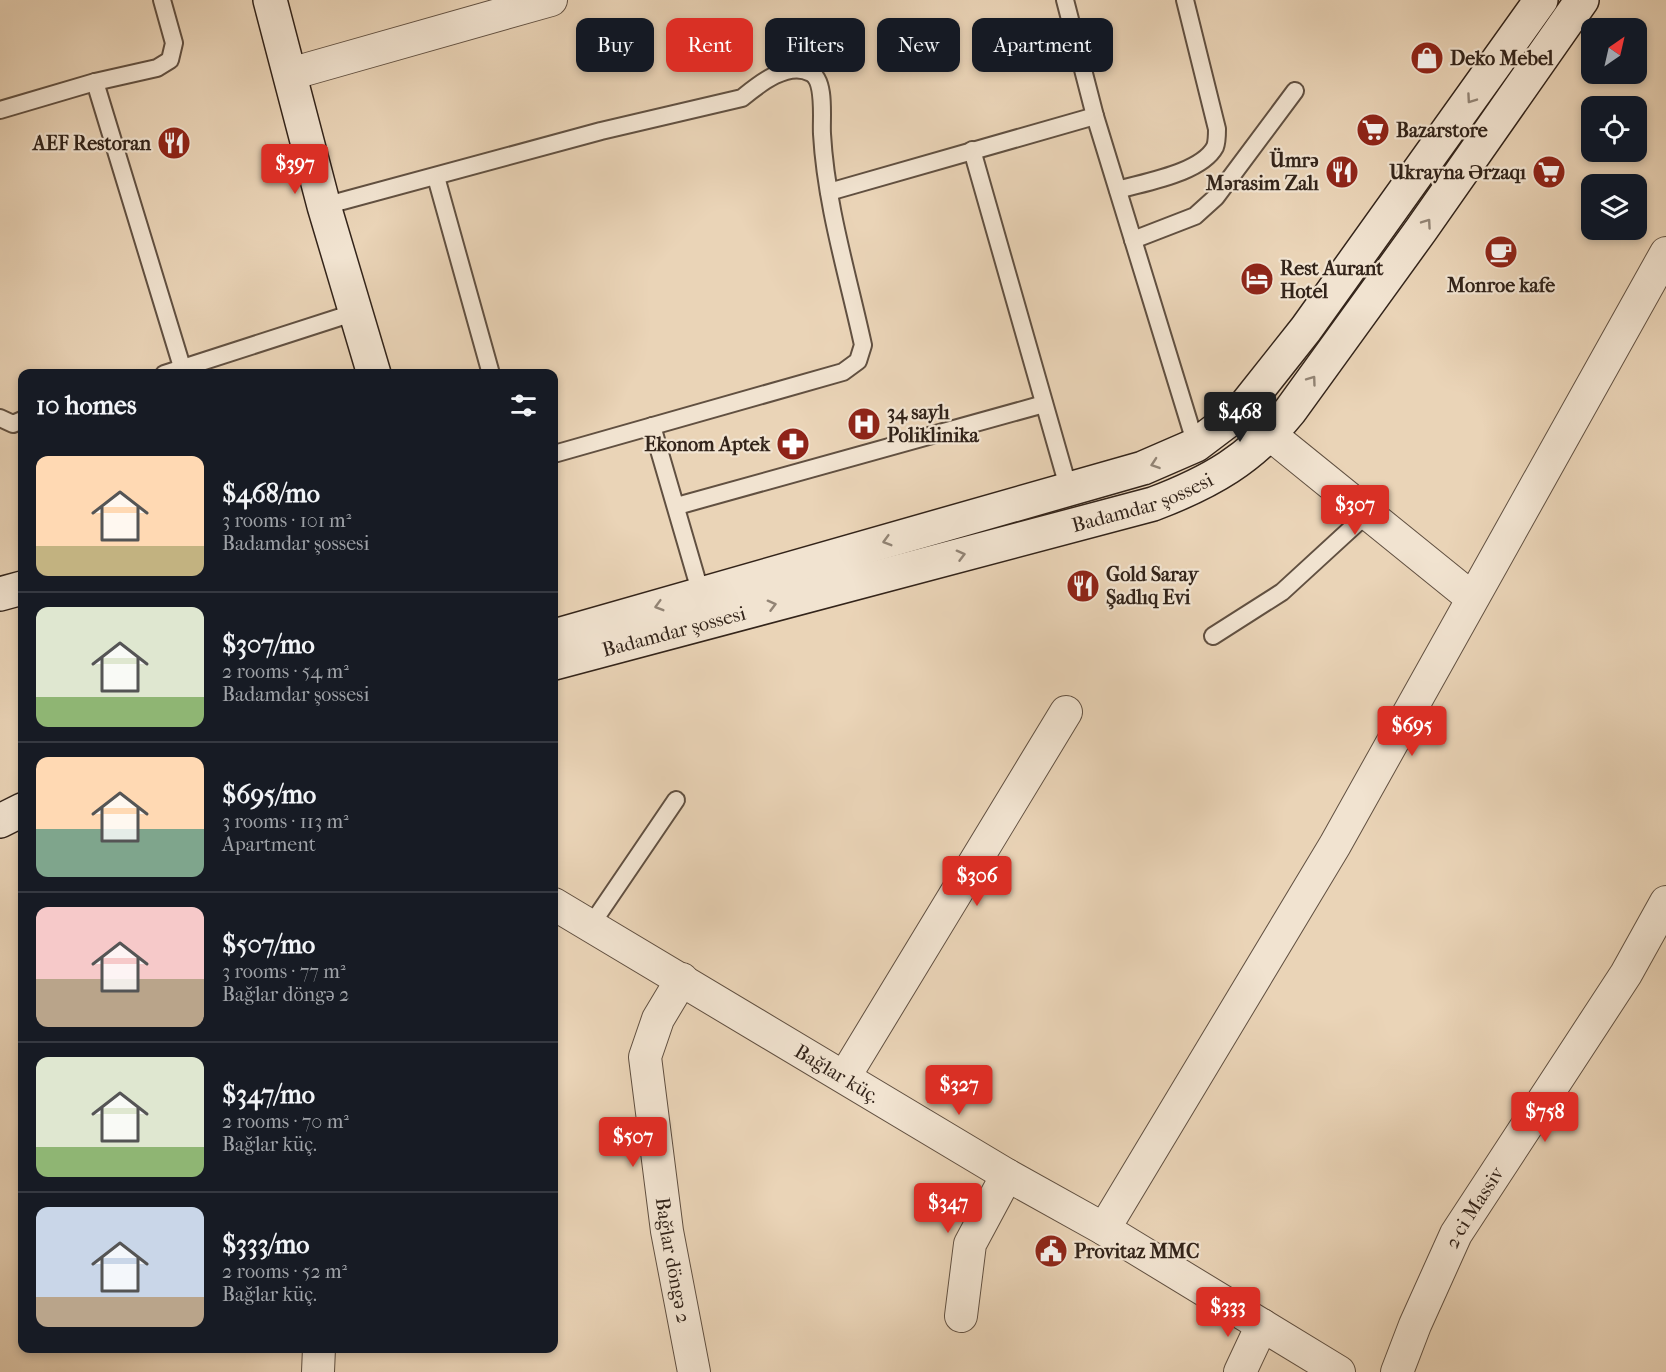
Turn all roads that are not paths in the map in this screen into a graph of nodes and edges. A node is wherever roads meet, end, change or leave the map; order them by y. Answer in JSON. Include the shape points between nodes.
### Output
{"nodes":[{"id":1,"x":162,"y":0,"type":"edge"},
{"id":2,"x":270,"y":0,"type":"edge"},
{"id":3,"x":551,"y":0,"type":"edge"},
{"id":4,"x":1065,"y":0,"type":"edge"},
{"id":5,"x":1185,"y":0,"type":"edge"},
{"id":6,"x":1541,"y":0,"type":"edge"},
{"id":7,"x":1582,"y":0,"type":"edge"},
{"id":8,"x":290,"y":74,"type":"junction"},
{"id":9,"x":95,"y":82,"type":"junction"},
{"id":10,"x":1295,"y":92,"type":"dead end"},
{"id":11,"x":0,"y":110,"type":"edge"},
{"id":12,"x":1095,"y":116,"type":"junction"},
{"id":13,"x":972,"y":150,"type":"junction"},
{"id":14,"x":435,"y":177,"type":"junction"},
{"id":15,"x":1118,"y":190,"type":"junction"},
{"id":16,"x":829,"y":192,"type":"junction"},
{"id":17,"x":324,"y":206,"type":"junction"},
{"id":18,"x":1133,"y":240,"type":"junction"},
{"id":19,"x":1666,"y":253,"type":"edge"},
{"id":20,"x":356,"y":312,"type":"junction"},
{"id":21,"x":182,"y":368,"type":"junction"},
{"id":22,"x":179,"y":369,"type":"edge"},
{"id":23,"x":373,"y":369,"type":"edge"},
{"id":24,"x":490,"y":369,"type":"edge"},
{"id":25,"x":1044,"y":404,"type":"junction"},
{"id":26,"x":1241,"y":411,"type":"junction"},
{"id":27,"x":0,"y":418,"type":"edge"},
{"id":28,"x":18,"y":422,"type":"edge"},
{"id":29,"x":652,"y":426,"type":"junction"},
{"id":30,"x":1271,"y":435,"type":"junction"},
{"id":31,"x":1196,"y":445,"type":"junction"},
{"id":32,"x":558,"y":453,"type":"edge"},
{"id":33,"x":1068,"y":490,"type":"junction"},
{"id":34,"x":677,"y":506,"type":"junction"},
{"id":35,"x":1367,"y":514,"type":"junction"},
{"id":36,"x":18,"y":589,"type":"edge"},
{"id":37,"x":0,"y":594,"type":"edge"},
{"id":38,"x":701,"y":594,"type":"junction"},
{"id":39,"x":1472,"y":598,"type":"junction"},
{"id":40,"x":558,"y":635,"type":"edge"},
{"id":41,"x":1213,"y":636,"type":"dead end"},
{"id":42,"x":558,"y":662,"type":"edge"},
{"id":43,"x":1066,"y":712,"type":"dead end"},
{"id":44,"x":18,"y":795,"type":"edge"},
{"id":45,"x":676,"y":800,"type":"dead end"},
{"id":46,"x":0,"y":803,"type":"edge"},
{"id":47,"x":18,"y":812,"type":"edge"},
{"id":48,"x":0,"y":821,"type":"edge"},
{"id":49,"x":1666,"y":902,"type":"edge"},
{"id":50,"x":558,"y":906,"type":"edge"},
{"id":51,"x":591,"y":925,"type":"junction"},
{"id":52,"x":682,"y":979,"type":"junction"},
{"id":53,"x":845,"y":1076,"type":"junction"},
{"id":54,"x":1008,"y":1175,"type":"junction"},
{"id":55,"x":1104,"y":1229,"type":"junction"},
{"id":56,"x":961,"y":1316,"type":"dead end"},
{"id":57,"x":1262,"y":1326,"type":"junction"},
{"id":58,"x":320,"y":1353,"type":"edge"},
{"id":59,"x":318,"y":1372,"type":"edge"},
{"id":60,"x":694,"y":1372,"type":"edge"},
{"id":61,"x":1240,"y":1372,"type":"edge"},
{"id":62,"x":1338,"y":1372,"type":"edge"},
{"id":63,"x":1397,"y":1372,"type":"edge"}],
"edges":[{"from":1,"to":9,"type":"lane","via":[[174,42],[170,60],[157,68]]},
{"from":2,"to":8,"type":"main road"},
{"from":3,"to":8,"type":"street"},
{"from":4,"to":12,"type":"lane"},
{"from":5,"to":15,"type":"lane","via":[[1217,129],[1216,146],[1204,161],[1191,167]]},
{"from":6,"to":26,"type":"main road","name":"Badamdar şossesi","one_way":true,"via":[[1313,320]]},
{"from":30,"to":7,"type":"main road","name":"Badamdar şossesi","one_way":true},
{"from":8,"to":17,"type":"main road"},
{"from":9,"to":11,"type":"lane"},
{"from":9,"to":21,"type":"lane"},
{"from":10,"to":18,"type":"lane","via":[[1216,197],[1195,216]]},
{"from":12,"to":13,"type":"lane"},
{"from":12,"to":15,"type":"lane"},
{"from":13,"to":16,"type":"lane"},
{"from":13,"to":25,"type":"lane"},
{"from":14,"to":16,"type":"lane","via":[[601,131],[742,98],[760,83],[798,70],[812,73],[818,81]]},
{"from":14,"to":17,"type":"lane"},
{"from":14,"to":24,"type":"lane"},
{"from":15,"to":18,"type":"lane"},
{"from":16,"to":29,"type":"lane","via":[[863,345],[858,361],[843,372]]},
{"from":17,"to":20,"type":"main road"},
{"from":18,"to":31,"type":"lane"},
{"from":19,"to":39,"type":"street"},
{"from":20,"to":21,"type":"lane"},
{"from":20,"to":23,"type":"main road"},
{"from":21,"to":22,"type":"lane"},
{"from":25,"to":33,"type":"lane"},
{"from":25,"to":34,"type":"lane"},
{"from":26,"to":30,"type":"street"},
{"from":26,"to":31,"type":"main road","name":"Badamdar şossesi"},
{"from":27,"to":28,"type":"lane","via":[[13,424]]},
{"from":29,"to":32,"type":"lane"},
{"from":29,"to":34,"type":"lane"},
{"from":30,"to":35,"type":"street"},
{"from":42,"to":30,"type":"main road","name":"Badamdar şossesi","one_way":true,"via":[[1153,504],[1218,475]]},
{"from":31,"to":33,"type":"main road","name":"Badamdar şossesi","one_way":true,"via":[[1167,459]]},
{"from":33,"to":38,"type":"main road","name":"Badamdar şossesi","one_way":true},
{"from":34,"to":38,"type":"lane"},
{"from":35,"to":39,"type":"street"},
{"from":35,"to":41,"type":"lane","via":[[1282,592]]},
{"from":36,"to":37,"type":"main road"},
{"from":38,"to":40,"type":"main road","name":"Badamdar şossesi","one_way":true},
{"from":39,"to":55,"type":"street","via":[[1335,844]]},
{"from":43,"to":53,"type":"street"},
{"from":44,"to":46,"type":"main road"},
{"from":45,"to":51,"type":"lane"},
{"from":47,"to":48,"type":"main road"},
{"from":49,"to":63,"type":"street","name":"2-ci Massiv","via":[[1626,974],[1456,1234]]},
{"from":50,"to":51,"type":"street","name":"Bağlar küç."},
{"from":51,"to":52,"type":"street","name":"Bağlar küç."},
{"from":52,"to":53,"type":"street","name":"Bağlar küç."},
{"from":52,"to":60,"type":"street","name":"Bağlar döngə 2","via":[[658,1019],[645,1057],[667,1231]]},
{"from":53,"to":54,"type":"street","name":"Bağlar küç."},
{"from":54,"to":55,"type":"street","name":"Bağlar küç."},
{"from":54,"to":56,"type":"street","via":[[970,1244]]},
{"from":55,"to":57,"type":"street","name":"Bağlar küç."},
{"from":57,"to":61,"type":"street"},
{"from":57,"to":62,"type":"street","name":"Bağlar küç."},
{"from":58,"to":59,"type":"street"}]}
